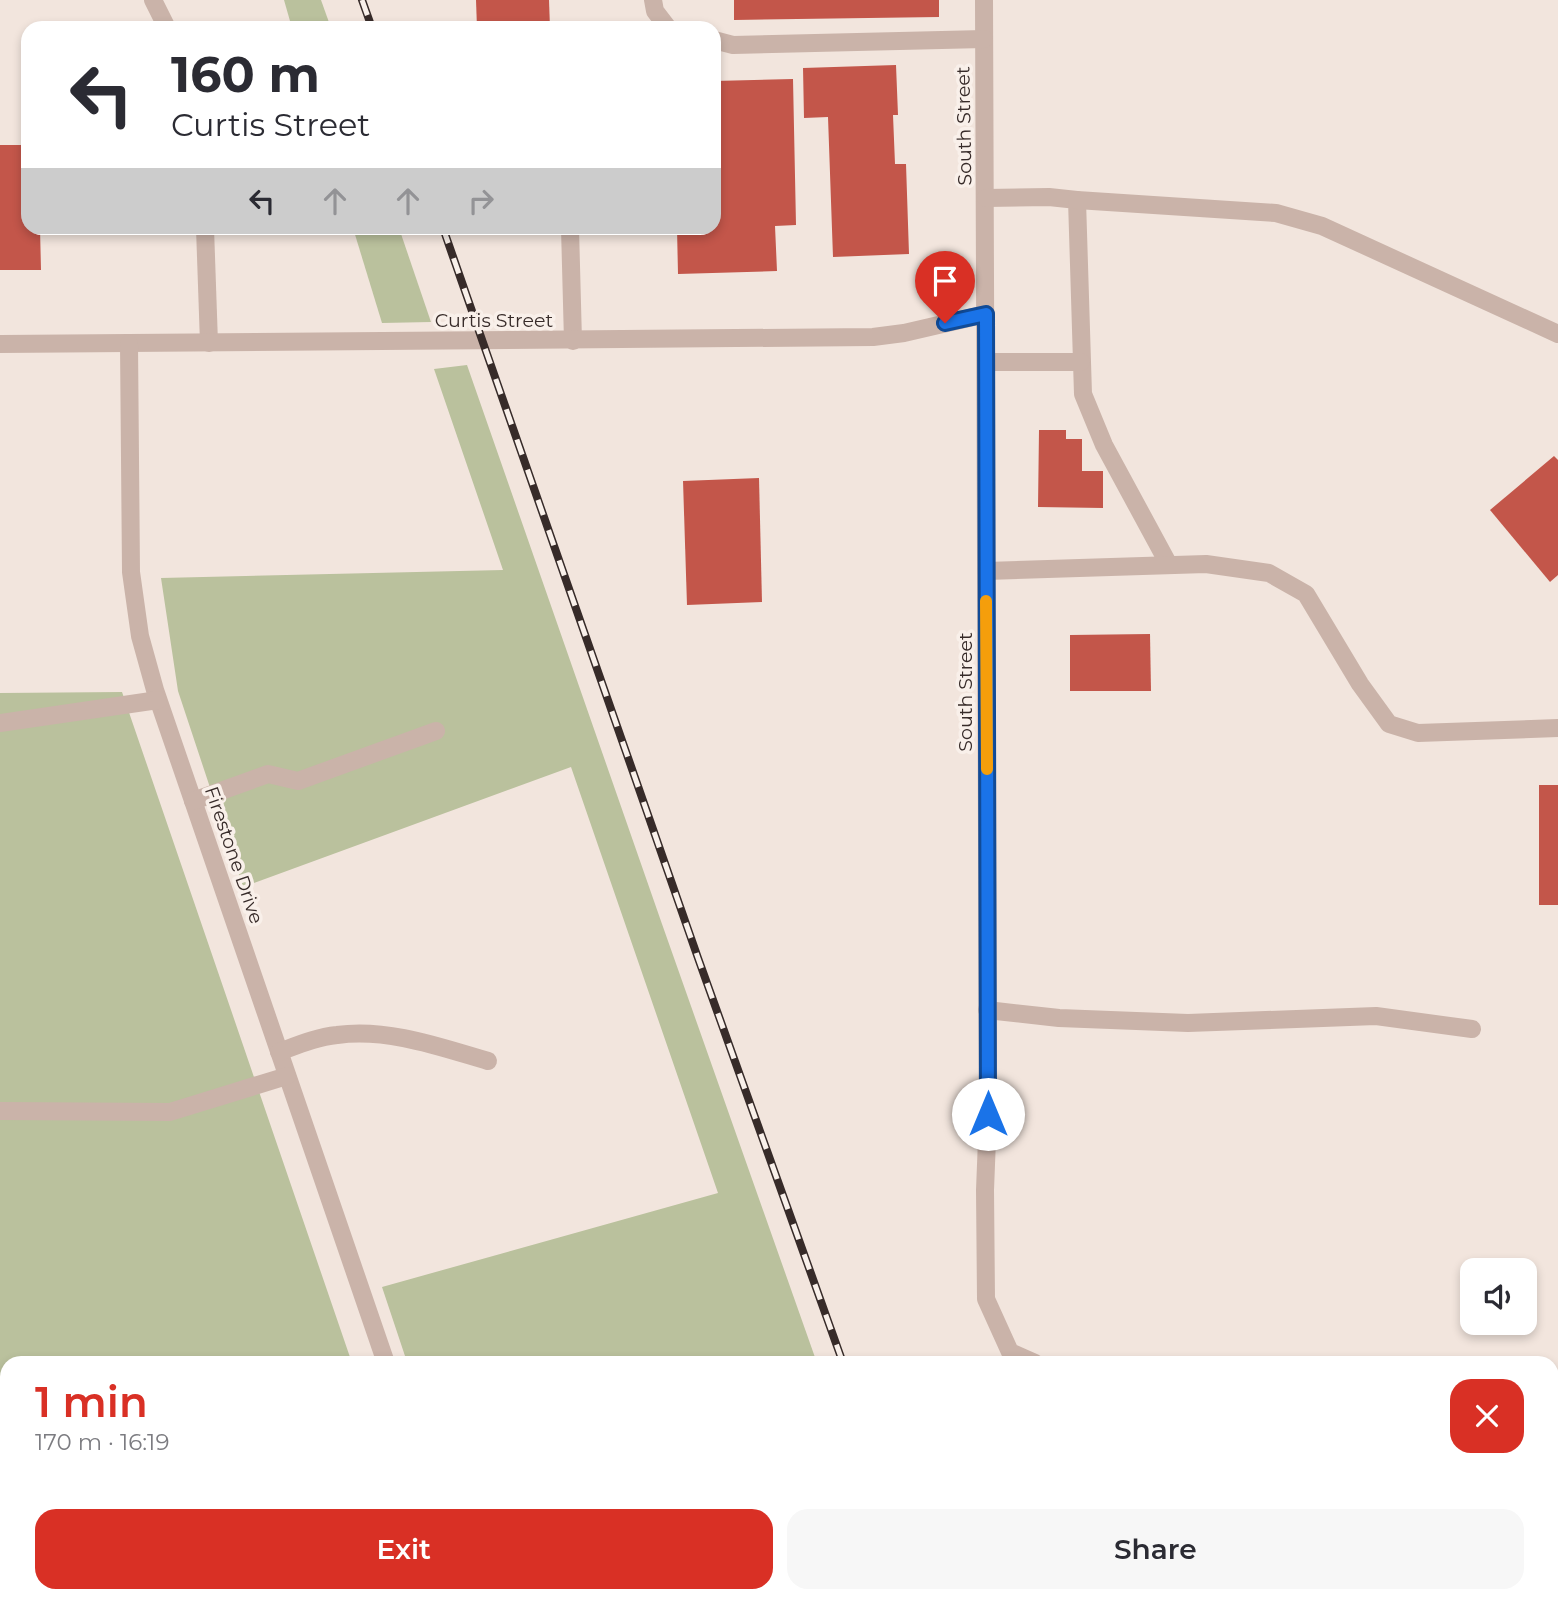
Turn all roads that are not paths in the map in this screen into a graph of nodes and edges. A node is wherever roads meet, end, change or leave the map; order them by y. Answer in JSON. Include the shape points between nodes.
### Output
{"nodes":[{"id":1,"x":153,"y":0,"type":"edge"},
{"id":2,"x":653,"y":0,"type":"edge"},
{"id":3,"x":984,"y":0,"type":"edge"},
{"id":4,"x":164,"y":21,"type":"edge"},
{"id":5,"x":663,"y":21,"type":"edge"},
{"id":6,"x":984,"y":39,"type":"junction"},
{"id":7,"x":721,"y":42,"type":"edge"},
{"id":8,"x":986,"y":198,"type":"junction"},
{"id":9,"x":1077,"y":200,"type":"junction"},
{"id":10,"x":205,"y":235,"type":"edge"},
{"id":11,"x":570,"y":235,"type":"edge"},
{"id":12,"x":986,"y":314,"type":"junction"},
{"id":13,"x":1558,"y":334,"type":"edge"},
{"id":14,"x":573,"y":341,"type":"junction"},
{"id":15,"x":209,"y":343,"type":"junction"},
{"id":16,"x":129,"y":344,"type":"junction"},
{"id":17,"x":0,"y":345,"type":"edge"},
{"id":18,"x":986,"y":362,"type":"junction"},
{"id":19,"x":1081,"y":362,"type":"junction"},
{"id":20,"x":1169,"y":565,"type":"junction"},
{"id":21,"x":986,"y":571,"type":"junction"},
{"id":22,"x":158,"y":700,"type":"junction"},
{"id":23,"x":0,"y":723,"type":"edge"},
{"id":24,"x":1558,"y":728,"type":"edge"},
{"id":25,"x":436,"y":731,"type":"dead end"},
{"id":26,"x":193,"y":801,"type":"junction"},
{"id":27,"x":987,"y":1010,"type":"junction"},
{"id":28,"x":1472,"y":1029,"type":"dead end"},
{"id":29,"x":279,"y":1052,"type":"junction"},
{"id":30,"x":488,"y":1061,"type":"dead end"},
{"id":31,"x":287,"y":1076,"type":"junction"},
{"id":32,"x":0,"y":1111,"type":"edge"},
{"id":33,"x":384,"y":1356,"type":"edge"},
{"id":34,"x":1019,"y":1356,"type":"edge"}],
"edges":[{"from":1,"to":4,"type":"street"},
{"from":2,"to":5,"type":"street"},
{"from":3,"to":6,"type":"street","name":"South Street"},
{"from":6,"to":7,"type":"street"},
{"from":6,"to":8,"type":"street","name":"South Street"},
{"from":8,"to":9,"type":"street"},
{"from":8,"to":12,"type":"street","name":"South Street"},
{"from":9,"to":13,"type":"street","via":[[1276,213],[1299,219]]},
{"from":9,"to":19,"type":"street"},
{"from":10,"to":15,"type":"street"},
{"from":11,"to":14,"type":"street"},
{"from":12,"to":14,"type":"street","name":"Curtis Street","via":[[873,337]]},
{"from":12,"to":18,"type":"street","name":"South Street"},
{"from":14,"to":15,"type":"street","name":"Curtis Street"},
{"from":15,"to":16,"type":"street","name":"Curtis Street"},
{"from":16,"to":17,"type":"street","name":"Curtis Street"},
{"from":16,"to":22,"type":"street","name":"Firestone Drive","via":[[131,572],[140,636]]},
{"from":18,"to":19,"type":"street"},
{"from":18,"to":21,"type":"street","name":"South Street"},
{"from":19,"to":20,"type":"street","via":[[1083,394],[1093,422]]},
{"from":20,"to":21,"type":"street"},
{"from":20,"to":24,"type":"street","via":[[1206,564],[1269,573],[1306,594],[1389,724],[1418,733]]},
{"from":21,"to":27,"type":"street","name":"South Street"},
{"from":22,"to":23,"type":"street"},
{"from":22,"to":26,"type":"street","name":"Firestone Drive"},
{"from":25,"to":26,"type":"street","via":[[298,781],[268,774]]},
{"from":26,"to":29,"type":"street","name":"Firestone Drive"},
{"from":27,"to":28,"type":"street","via":[[1188,1023],[1376,1016]]},
{"from":27,"to":34,"type":"street","name":"South Street","via":[[986,1299],[1010,1352]]},
{"from":29,"to":30,"type":"street","via":[[313,1040],[365,1033],[424,1042]]},
{"from":29,"to":31,"type":"street","name":"Firestone Drive"},
{"from":31,"to":32,"type":"street","via":[[170,1112]]},
{"from":31,"to":33,"type":"street","name":"Firestone Drive"}]}
